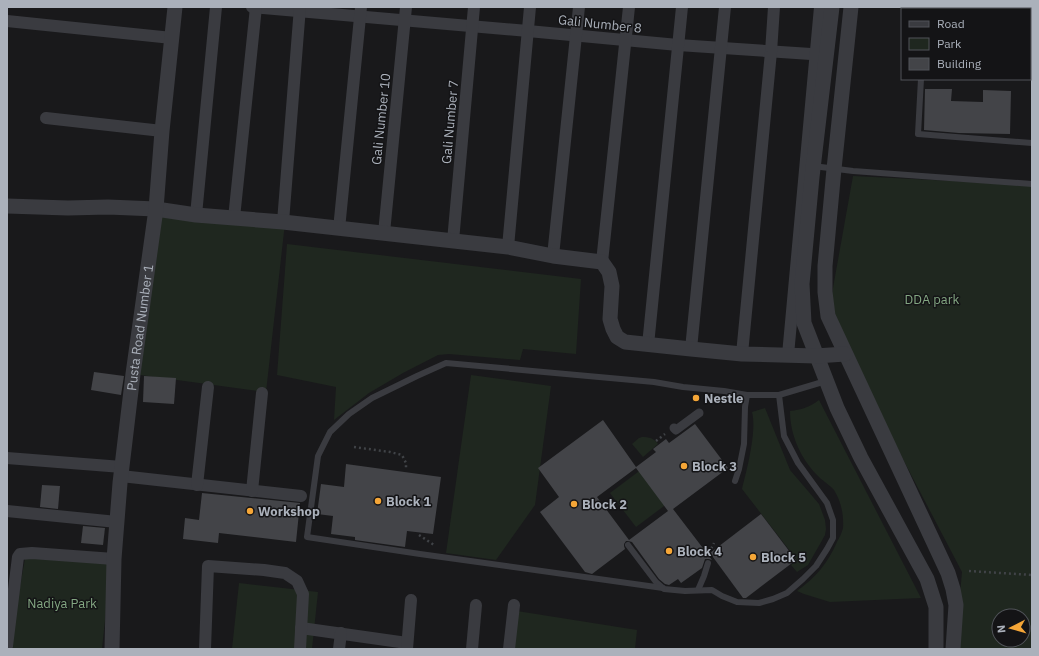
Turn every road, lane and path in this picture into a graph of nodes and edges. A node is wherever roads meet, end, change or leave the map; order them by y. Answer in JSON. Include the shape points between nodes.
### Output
{"nodes":[{"id":1,"x":175,"y":7,"type":"edge"},
{"id":2,"x":216,"y":7,"type":"edge"},
{"id":3,"x":252,"y":7,"type":"edge"},
{"id":4,"x":256,"y":7,"type":"edge"},
{"id":5,"x":406,"y":7,"type":"edge"},
{"id":6,"x":474,"y":7,"type":"edge"},
{"id":7,"x":530,"y":7,"type":"edge"},
{"id":8,"x":579,"y":7,"type":"edge"},
{"id":9,"x":629,"y":7,"type":"edge"},
{"id":10,"x":682,"y":7,"type":"edge"},
{"id":11,"x":725,"y":7,"type":"edge"},
{"id":12,"x":774,"y":7,"type":"edge"},
{"id":13,"x":820,"y":7,"type":"edge"},
{"id":14,"x":832,"y":7,"type":"edge"},
{"id":15,"x":851,"y":7,"type":"edge"},
{"id":16,"x":300,"y":9,"type":"edge"},
{"id":17,"x":361,"y":12,"type":"edge"},
{"id":18,"x":405,"y":20,"type":"junction"},
{"id":19,"x":7,"y":21,"type":"edge"},
{"id":20,"x":473,"y":26,"type":"junction"},
{"id":21,"x":528,"y":31,"type":"junction"},
{"id":22,"x":576,"y":36,"type":"junction"},
{"id":23,"x":172,"y":38,"type":"junction"},
{"id":24,"x":626,"y":40,"type":"junction"},
{"id":25,"x":678,"y":45,"type":"junction"},
{"id":26,"x":721,"y":48,"type":"junction"},
{"id":27,"x":771,"y":52,"type":"junction"},
{"id":28,"x":821,"y":55,"type":"junction"},
{"id":29,"x":921,"y":80,"type":"edge"},
{"id":30,"x":46,"y":118,"type":"dead end"},
{"id":31,"x":162,"y":131,"type":"junction"},
{"id":32,"x":1032,"y":142,"type":"edge"},
{"id":33,"x":813,"y":166,"type":"junction"},
{"id":34,"x":834,"y":169,"type":"junction"},
{"id":35,"x":1032,"y":184,"type":"edge"},
{"id":36,"x":7,"y":206,"type":"edge"},
{"id":37,"x":156,"y":209,"type":"junction"},
{"id":38,"x":196,"y":216,"type":"junction"},
{"id":39,"x":234,"y":218,"type":"junction"},
{"id":40,"x":283,"y":222,"type":"junction"},
{"id":41,"x":339,"y":229,"type":"junction"},
{"id":42,"x":384,"y":233,"type":"junction"},
{"id":43,"x":453,"y":240,"type":"junction"},
{"id":44,"x":508,"y":247,"type":"junction"},
{"id":45,"x":553,"y":256,"type":"junction"},
{"id":46,"x":602,"y":262,"type":"junction"},
{"id":47,"x":648,"y":345,"type":"junction"},
{"id":48,"x":691,"y":349,"type":"junction"},
{"id":49,"x":742,"y":354,"type":"junction"},
{"id":50,"x":845,"y":354,"type":"junction"},
{"id":51,"x":788,"y":355,"type":"junction"},
{"id":52,"x":816,"y":356,"type":"junction"},
{"id":53,"x":826,"y":381,"type":"junction"},
{"id":54,"x":208,"y":387,"type":"dead end"},
{"id":55,"x":262,"y":393,"type":"dead end"},
{"id":56,"x":747,"y":395,"type":"junction"},
{"id":57,"x":779,"y":395,"type":"junction"},
{"id":58,"x":700,"y":413,"type":"dead end"},
{"id":59,"x":674,"y":428,"type":"dead end"},
{"id":60,"x":354,"y":447,"type":"dead end"},
{"id":61,"x":7,"y":458,"type":"edge"},
{"id":62,"x":406,"y":469,"type":"dead end"},
{"id":63,"x":122,"y":471,"type":"junction"},
{"id":64,"x":735,"y":481,"type":"dead end"},
{"id":65,"x":197,"y":485,"type":"junction"},
{"id":66,"x":252,"y":491,"type":"junction"},
{"id":67,"x":301,"y":496,"type":"dead end"},
{"id":68,"x":7,"y":511,"type":"edge"},
{"id":69,"x":117,"y":522,"type":"junction"},
{"id":70,"x":419,"y":535,"type":"dead end"},
{"id":71,"x":714,"y":543,"type":"dead end"},
{"id":72,"x":628,"y":545,"type":"dead end"},
{"id":73,"x":437,"y":546,"type":"dead end"},
{"id":74,"x":708,"y":555,"type":"dead end"},
{"id":75,"x":114,"y":559,"type":"junction"},
{"id":76,"x":708,"y":563,"type":"dead end"},
{"id":77,"x":969,"y":571,"type":"dead end"},
{"id":78,"x":1032,"y":575,"type":"edge"},
{"id":79,"x":663,"y":588,"type":"junction"},
{"id":80,"x":698,"y":590,"type":"junction"},
{"id":81,"x":411,"y":600,"type":"dead end"},
{"id":82,"x":476,"y":605,"type":"dead end"},
{"id":83,"x":514,"y":605,"type":"dead end"},
{"id":84,"x":301,"y":628,"type":"junction"},
{"id":85,"x":341,"y":633,"type":"junction"},
{"id":86,"x":7,"y":646,"type":"edge"},
{"id":87,"x":407,"y":646,"type":"edge"},
{"id":88,"x":112,"y":649,"type":"edge"},
{"id":89,"x":205,"y":649,"type":"edge"},
{"id":90,"x":300,"y":649,"type":"edge"},
{"id":91,"x":339,"y":649,"type":"edge"},
{"id":92,"x":472,"y":649,"type":"edge"},
{"id":93,"x":509,"y":649,"type":"edge"},
{"id":94,"x":936,"y":649,"type":"edge"},
{"id":95,"x":953,"y":649,"type":"edge"}],
"edges":[{"from":1,"to":23,"type":"street","name":"Pusta Road Number 1"},
{"from":2,"to":38,"type":"street"},
{"from":3,"to":4,"type":"street","name":"Gali Number 8"},
{"from":4,"to":16,"type":"street","name":"Gali Number 8"},
{"from":4,"to":39,"type":"street"},
{"from":5,"to":18,"type":"street","name":"Gali Number 10"},
{"from":6,"to":20,"type":"street","name":"Gali Number 7"},
{"from":7,"to":21,"type":"street"},
{"from":8,"to":22,"type":"street"},
{"from":9,"to":24,"type":"street"},
{"from":10,"to":25,"type":"street"},
{"from":11,"to":26,"type":"street"},
{"from":12,"to":27,"type":"street"},
{"from":13,"to":28,"type":"street"},
{"from":14,"to":28,"type":"street"},
{"from":15,"to":34,"type":"street"},
{"from":16,"to":17,"type":"street","name":"Gali Number 8"},
{"from":16,"to":40,"type":"street"},
{"from":17,"to":18,"type":"street","name":"Gali Number 8"},
{"from":17,"to":41,"type":"street"},
{"from":18,"to":20,"type":"street","name":"Gali Number 8"},
{"from":18,"to":42,"type":"street","name":"Gali Number 10"},
{"from":19,"to":23,"type":"street"},
{"from":20,"to":21,"type":"street","name":"Gali Number 8"},
{"from":20,"to":43,"type":"street","name":"Gali Number 7"},
{"from":21,"to":22,"type":"street","name":"Gali Number 8"},
{"from":21,"to":44,"type":"street"},
{"from":22,"to":24,"type":"street","name":"Gali Number 8"},
{"from":22,"to":45,"type":"street"},
{"from":23,"to":31,"type":"street","name":"Pusta Road Number 1"},
{"from":24,"to":25,"type":"street","name":"Gali Number 8"},
{"from":24,"to":46,"type":"street"},
{"from":25,"to":26,"type":"street","name":"Gali Number 8"},
{"from":25,"to":47,"type":"street"},
{"from":26,"to":27,"type":"street","name":"Gali Number 8"},
{"from":26,"to":48,"type":"street"},
{"from":27,"to":28,"type":"street","name":"Gali Number 8"},
{"from":27,"to":49,"type":"street"},
{"from":28,"to":33,"type":"street"},
{"from":28,"to":51,"type":"street"},
{"from":29,"to":32,"type":"lane","via":[[918,134]]},
{"from":30,"to":31,"type":"street"},
{"from":31,"to":37,"type":"street","name":"Pusta Road Number 1"},
{"from":33,"to":34,"type":"lane"},
{"from":33,"to":52,"type":"street","via":[[802,284],[804,323]]},
{"from":34,"to":35,"type":"lane"},
{"from":34,"to":50,"type":"street","via":[[824,292],[828,316]]},
{"from":36,"to":37,"type":"street"},
{"from":37,"to":38,"type":"street"},
{"from":37,"to":63,"type":"street","name":"Pusta Road Number 1"},
{"from":38,"to":39,"type":"street"},
{"from":39,"to":40,"type":"street"},
{"from":40,"to":41,"type":"street"},
{"from":41,"to":42,"type":"street"},
{"from":42,"to":43,"type":"street"},
{"from":43,"to":44,"type":"street"},
{"from":44,"to":45,"type":"street"},
{"from":45,"to":46,"type":"street"},
{"from":46,"to":47,"type":"street","via":[[609,272],[612,286],[610,319],[617,337],[626,342]]},
{"from":47,"to":48,"type":"street"},
{"from":48,"to":49,"type":"street"},
{"from":49,"to":51,"type":"street"},
{"from":50,"to":52,"type":"street"},
{"from":50,"to":95,"type":"street","via":[[954,589],[956,605]]},
{"from":51,"to":52,"type":"street"},
{"from":52,"to":53,"type":"street"},
{"from":53,"to":57,"type":"lane"},
{"from":53,"to":94,"type":"street","via":[[861,458],[927,578],[936,607]]},
{"from":54,"to":65,"type":"street"},
{"from":55,"to":66,"type":"street"},
{"from":56,"to":57,"type":"lane"},
{"from":56,"to":64,"type":"lane","via":[[744,444]]},
{"from":56,"to":79,"type":"lane","via":[[682,388],[654,382],[446,363],[372,398],[349,414],[330,432],[318,456],[307,537]]},
{"from":57,"to":80,"type":"lane","via":[[784,436],[798,463],[827,504],[833,520],[833,538],[816,566],[787,593],[773,599],[759,603],[737,602],[712,590]]},
{"from":58,"to":59,"type":"street","via":[[676,430]]},
{"from":60,"to":62,"type":"path","via":[[402,455]]},
{"from":61,"to":63,"type":"street"},
{"from":63,"to":65,"type":"street"},
{"from":63,"to":69,"type":"street","name":"Pusta Road Number 1"},
{"from":65,"to":66,"type":"street"},
{"from":66,"to":67,"type":"street"},
{"from":68,"to":69,"type":"street"},
{"from":69,"to":75,"type":"street","name":"Pusta Road Number 1"},
{"from":70,"to":73,"type":"path"},
{"from":71,"to":74,"type":"path"},
{"from":72,"to":79,"type":"lane"},
{"from":75,"to":86,"type":"street","via":[[20,554]]},
{"from":75,"to":88,"type":"street","name":"Pusta Road Number 1"},
{"from":76,"to":80,"type":"lane"},
{"from":77,"to":78,"type":"path"},
{"from":79,"to":80,"type":"lane"},
{"from":81,"to":87,"type":"street"},
{"from":82,"to":92,"type":"street"},
{"from":83,"to":93,"type":"street"},
{"from":84,"to":85,"type":"street"},
{"from":84,"to":89,"type":"street","via":[[303,594],[297,581],[285,573],[208,566]]},
{"from":84,"to":90,"type":"street"},
{"from":85,"to":87,"type":"street"},
{"from":85,"to":91,"type":"street"}]}
